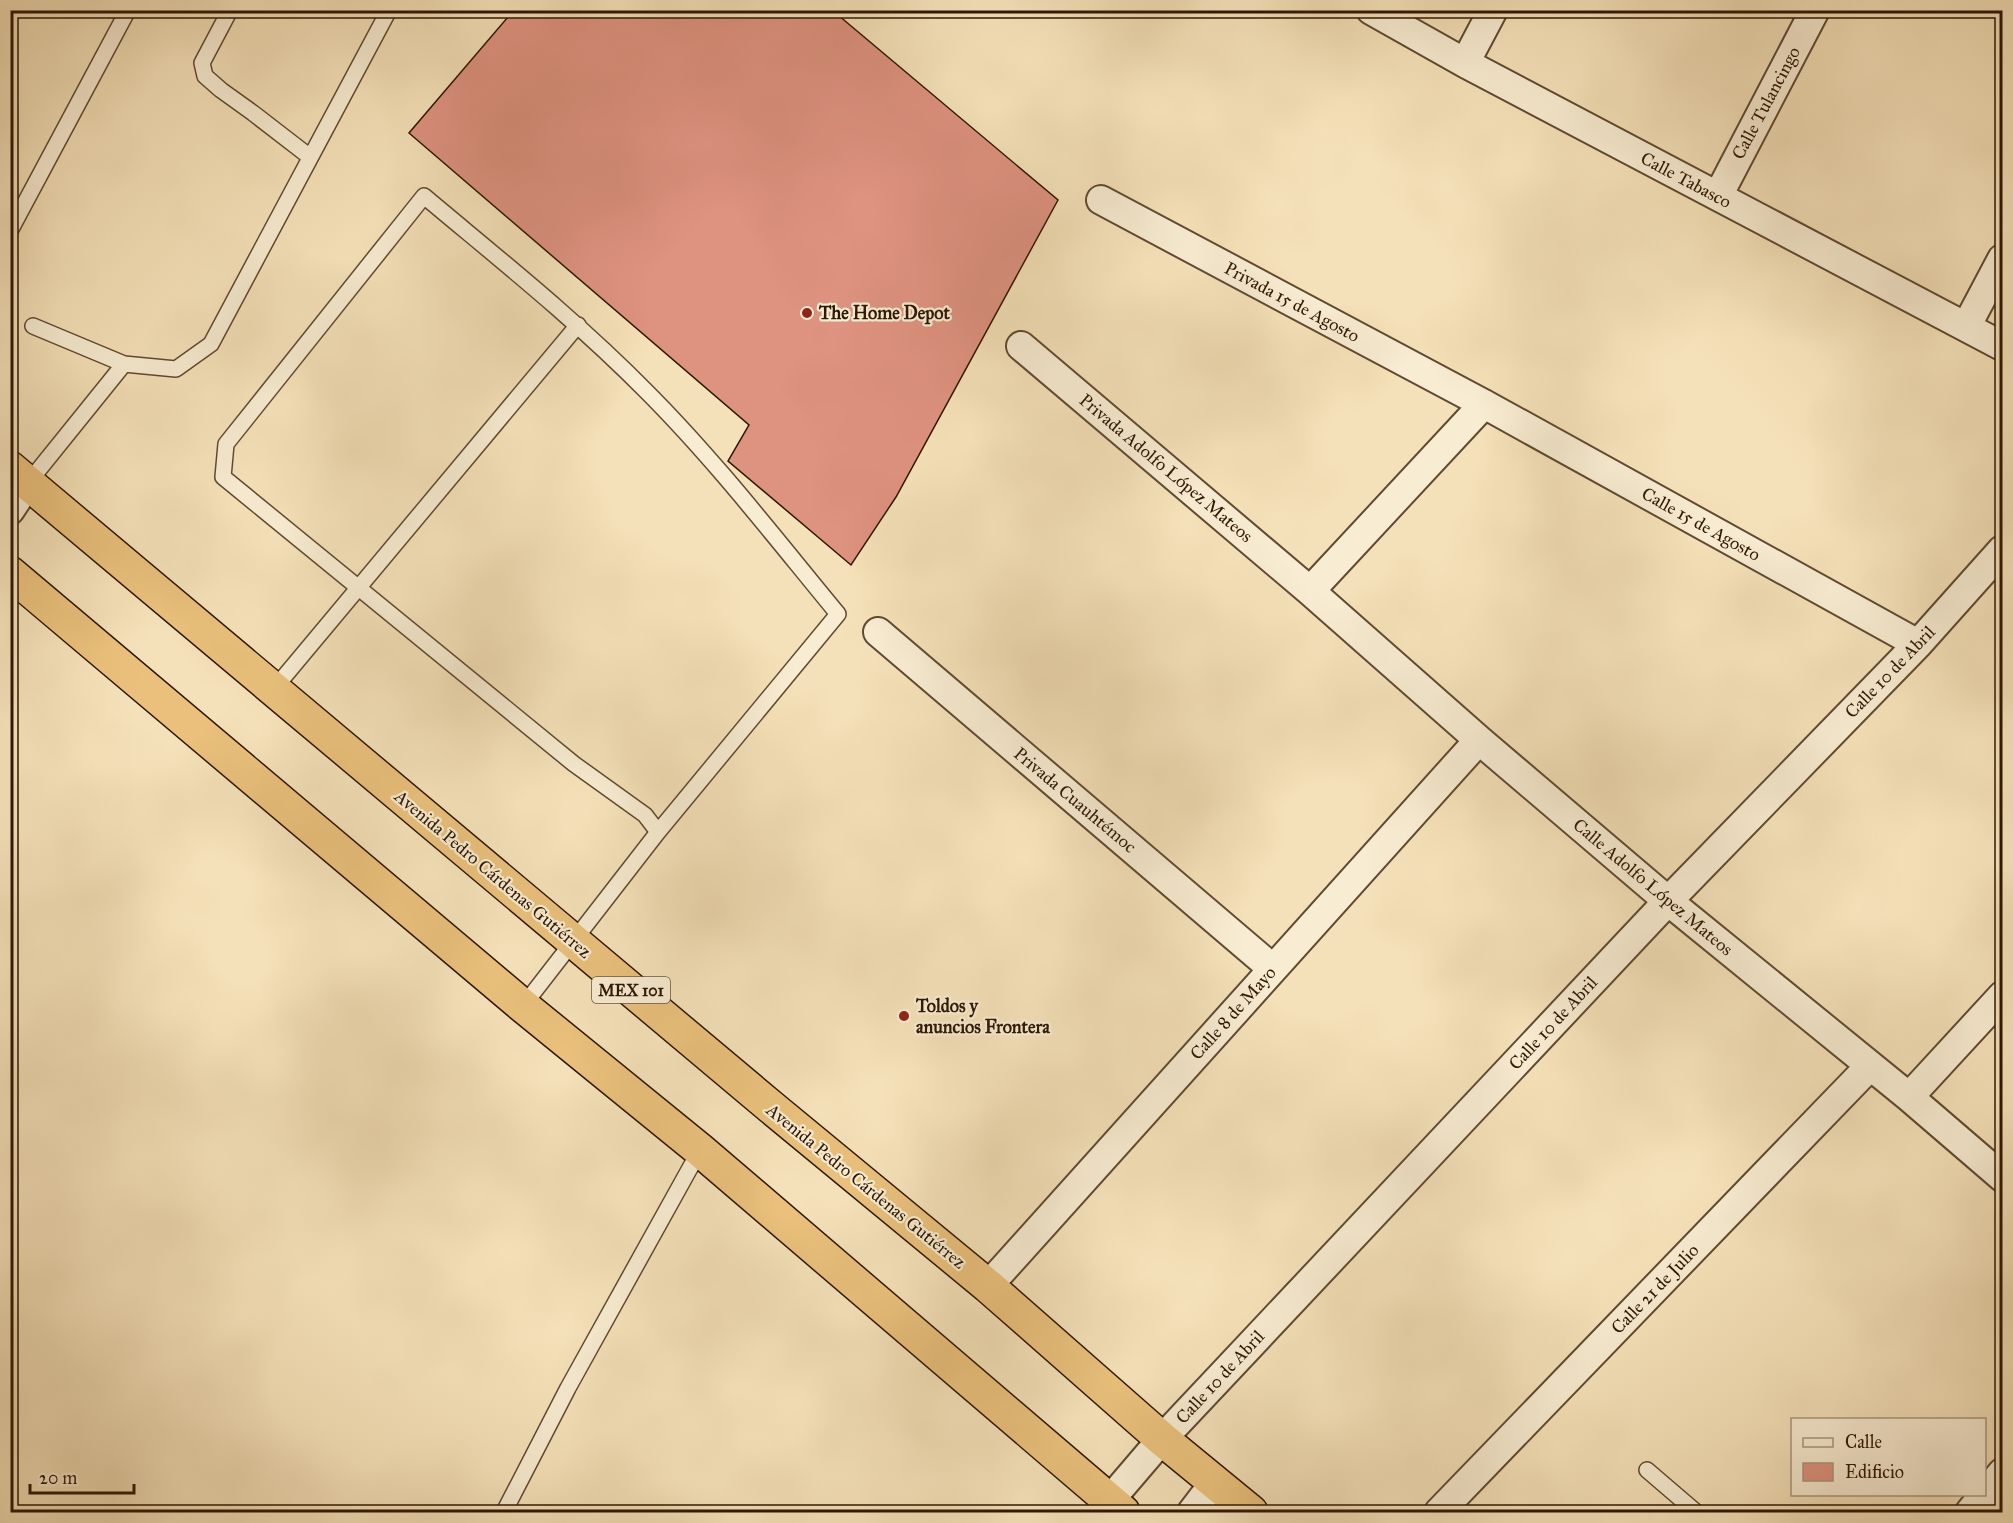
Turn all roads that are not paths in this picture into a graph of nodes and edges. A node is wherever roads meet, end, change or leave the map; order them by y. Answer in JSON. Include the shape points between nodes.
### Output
{"nodes":[{"id":1,"x":128,"y":10,"type":"edge"},
{"id":2,"x":230,"y":10,"type":"edge"},
{"id":3,"x":389,"y":10,"type":"edge"},
{"id":4,"x":1371,"y":10,"type":"edge"},
{"id":5,"x":1493,"y":10,"type":"edge"},
{"id":6,"x":1815,"y":10,"type":"edge"},
{"id":7,"x":1465,"y":63,"type":"junction"},
{"id":8,"x":310,"y":158,"type":"junction"},
{"id":9,"x":1718,"y":196,"type":"junction"},
{"id":10,"x":1101,"y":200,"type":"dead end"},
{"id":11,"x":10,"y":231,"type":"edge"},
{"id":12,"x":2002,"y":259,"type":"edge"},
{"id":13,"x":578,"y":324,"type":"junction"},
{"id":14,"x":33,"y":326,"type":"dead end"},
{"id":15,"x":1966,"y":327,"type":"junction"},
{"id":16,"x":1021,"y":346,"type":"dead end"},
{"id":17,"x":2002,"y":346,"type":"edge"},
{"id":18,"x":124,"y":364,"type":"junction"},
{"id":19,"x":1484,"y":404,"type":"junction"},
{"id":20,"x":19,"y":476,"type":"edge"},
{"id":21,"x":10,"y":510,"type":"edge"},
{"id":22,"x":2002,"y":550,"type":"edge"},
{"id":23,"x":10,"y":573,"type":"edge"},
{"id":24,"x":360,"y":589,"type":"junction"},
{"id":25,"x":1310,"y":591,"type":"junction"},
{"id":26,"x":878,"y":632,"type":"dead end"},
{"id":27,"x":1918,"y":644,"type":"junction"},
{"id":28,"x":273,"y":690,"type":"junction"},
{"id":29,"x":1479,"y":740,"type":"junction"},
{"id":30,"x":658,"y":832,"type":"junction"},
{"id":31,"x":1668,"y":900,"type":"junction"},
{"id":32,"x":574,"y":942,"type":"junction"},
{"id":33,"x":1272,"y":968,"type":"junction"},
{"id":34,"x":2002,"y":996,"type":"edge"},
{"id":35,"x":523,"y":1006,"type":"junction"},
{"id":36,"x":1870,"y":1065,"type":"junction"},
{"id":37,"x":1909,"y":1097,"type":"junction"},
{"id":38,"x":700,"y":1150,"type":"junction"},
{"id":39,"x":2002,"y":1177,"type":"edge"},
{"id":40,"x":988,"y":1286,"type":"junction"},
{"id":41,"x":1162,"y":1439,"type":"junction"},
{"id":42,"x":1647,"y":1470,"type":"dead end"},
{"id":43,"x":2002,"y":1473,"type":"edge"},
{"id":44,"x":1215,"y":1482,"type":"junction"},
{"id":45,"x":1986,"y":1492,"type":"edge"},
{"id":46,"x":1983,"y":1496,"type":"edge"},
{"id":47,"x":1116,"y":1507,"type":"edge"},
{"id":48,"x":504,"y":1512,"type":"edge"},
{"id":49,"x":1192,"y":1512,"type":"edge"},
{"id":50,"x":1251,"y":1512,"type":"edge"},
{"id":51,"x":1439,"y":1512,"type":"edge"},
{"id":52,"x":1696,"y":1512,"type":"edge"},
{"id":53,"x":1970,"y":1512,"type":"edge"}],
"edges":[{"from":1,"to":11,"type":"lane"},
{"from":2,"to":8,"type":"lane","via":[[202,63],[205,76]]},
{"from":3,"to":8,"type":"lane"},
{"from":4,"to":7,"type":"street","name":"Calle Tabasco"},
{"from":5,"to":7,"type":"street"},
{"from":6,"to":9,"type":"street","name":"Calle Tulancingo"},
{"from":7,"to":9,"type":"street","name":"Calle Tabasco"},
{"from":8,"to":18,"type":"lane","via":[[211,344],[176,369]]},
{"from":9,"to":15,"type":"street","name":"Calle Tabasco"},
{"from":10,"to":19,"type":"street","name":"Privada 15 de Agosto"},
{"from":12,"to":15,"type":"street"},
{"from":13,"to":24,"type":"lane"},
{"from":13,"to":24,"type":"lane","via":[[424,196],[226,444],[223,477]]},
{"from":13,"to":30,"type":"lane","via":[[710,460],[838,614]]},
{"from":14,"to":18,"type":"lane"},
{"from":15,"to":17,"type":"street","name":"Calle Tabasco"},
{"from":16,"to":25,"type":"street","name":"Privada Adolfo López Mateos"},
{"from":18,"to":20,"type":"lane"},
{"from":19,"to":25,"type":"street"},
{"from":19,"to":27,"type":"street","name":"Calle 15 de Agosto"},
{"from":20,"to":21,"type":"street"},
{"from":20,"to":28,"type":"highway","name":"Avenida Pedro Cárdenas Gutiérrez","number":"MEX 101"},
{"from":22,"to":27,"type":"street","name":"Calle 10 de Abril"},
{"from":23,"to":35,"type":"highway"},
{"from":24,"to":28,"type":"lane"},
{"from":24,"to":30,"type":"lane","via":[[574,764],[645,815]]},
{"from":25,"to":29,"type":"street","name":"Calle Adolfo López Mateos"},
{"from":26,"to":33,"type":"street","name":"Privada Cuauhtémoc"},
{"from":27,"to":31,"type":"street","name":"Calle 10 de Abril"},
{"from":28,"to":32,"type":"highway","name":"Avenida Pedro Cárdenas Gutiérrez","number":"MEX 101"},
{"from":29,"to":31,"type":"street","name":"Calle Adolfo López Mateos"},
{"from":29,"to":33,"type":"street","name":"Calle 8 de Mayo"},
{"from":30,"to":32,"type":"lane"},
{"from":31,"to":36,"type":"street","name":"Calle Adolfo López Mateos"},
{"from":31,"to":41,"type":"street","name":"Calle 10 de Abril"},
{"from":32,"to":35,"type":"lane"},
{"from":32,"to":40,"type":"highway","name":"Avenida Pedro Cárdenas Gutiérrez","number":"MEX 101"},
{"from":33,"to":40,"type":"street","name":"Calle 8 de Mayo"},
{"from":34,"to":37,"type":"street"},
{"from":35,"to":38,"type":"highway"},
{"from":36,"to":37,"type":"street","name":"Calle Adolfo López Mateos"},
{"from":36,"to":51,"type":"street","name":"Calle 21 de Julio"},
{"from":37,"to":39,"type":"street","name":"Calle Adolfo López Mateos"},
{"from":38,"to":47,"type":"highway"},
{"from":38,"to":48,"type":"lane"},
{"from":40,"to":41,"type":"highway","name":"Avenida Pedro Cárdenas Gutiérrez","number":"MEX 101"},
{"from":41,"to":44,"type":"highway","name":"Avenida Pedro Cárdenas Gutiérrez","number":"MEX 101"},
{"from":41,"to":47,"type":"street","name":"Calle 10 de Abril"},
{"from":42,"to":52,"type":"lane"},
{"from":43,"to":45,"type":"street"},
{"from":44,"to":49,"type":"street"},
{"from":44,"to":50,"type":"highway","name":"Avenida Pedro Cárdenas Gutiérrez","number":"MEX 101"},
{"from":46,"to":53,"type":"street"}]}
